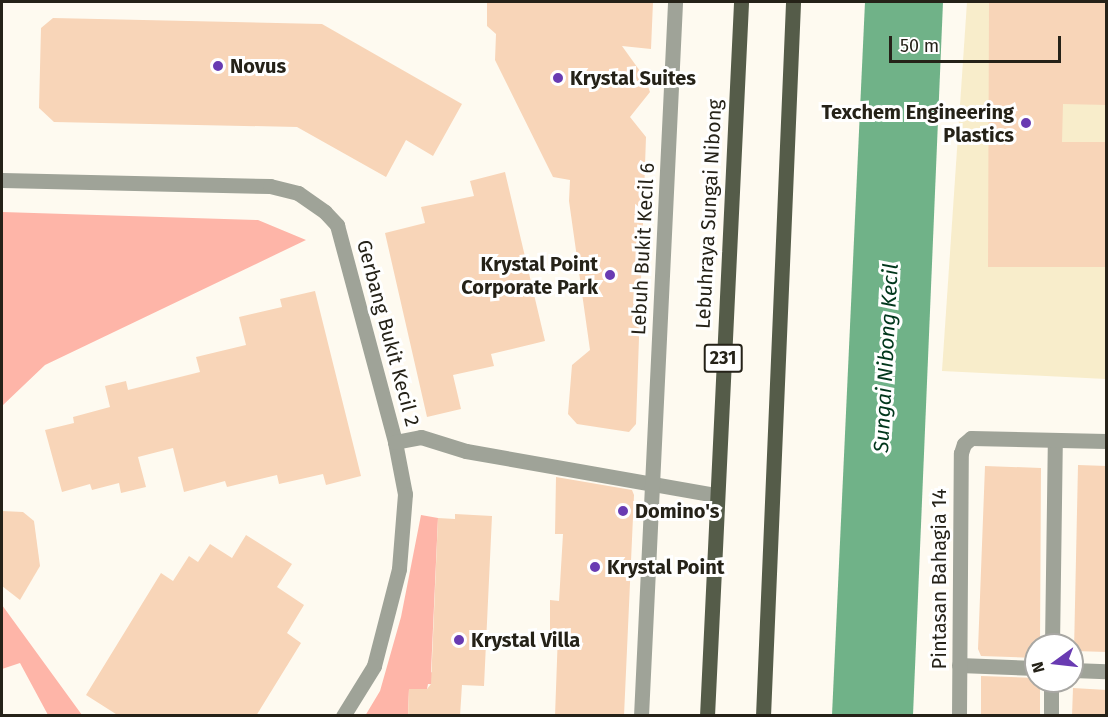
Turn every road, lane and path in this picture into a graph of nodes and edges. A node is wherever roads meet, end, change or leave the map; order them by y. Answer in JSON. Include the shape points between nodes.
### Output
{"nodes":[{"id":1,"x":675,"y":2,"type":"edge"},
{"id":2,"x":741,"y":2,"type":"edge"},
{"id":3,"x":793,"y":2,"type":"edge"},
{"id":4,"x":2,"y":180,"type":"edge"},
{"id":5,"x":1055,"y":440,"type":"junction"},
{"id":6,"x":1107,"y":441,"type":"edge"},
{"id":7,"x":395,"y":442,"type":"junction"},
{"id":8,"x":652,"y":482,"type":"junction"},
{"id":9,"x":716,"y":495,"type":"junction"},
{"id":10,"x":1052,"y":633,"type":"edge"},
{"id":11,"x":959,"y":665,"type":"junction"},
{"id":12,"x":1024,"y":668,"type":"edge"},
{"id":13,"x":1084,"y":670,"type":"edge"},
{"id":14,"x":1107,"y":671,"type":"edge"},
{"id":15,"x":1051,"y":693,"type":"edge"},
{"id":16,"x":343,"y":716,"type":"edge"},
{"id":17,"x":641,"y":716,"type":"edge"},
{"id":18,"x":707,"y":716,"type":"edge"},
{"id":19,"x":763,"y":716,"type":"edge"},
{"id":20,"x":959,"y":716,"type":"edge"},
{"id":21,"x":1051,"y":716,"type":"edge"}],
"edges":[{"from":1,"to":8,"type":"street","name":"Lebuh Bukit Kecil 6"},
{"from":2,"to":9,"type":"main road","name":"Lebuhraya Sungai Nibong","number":"231"},
{"from":3,"to":19,"type":"main road"},
{"from":4,"to":7,"type":"street","name":"Gerbang Bukit Kecil 2","via":[[270,186],[298,194],[325,212],[337,225]]},
{"from":5,"to":6,"type":"street"},
{"from":5,"to":10,"type":"street"},
{"from":5,"to":11,"type":"street","name":"Pintasan Bahagia 14","via":[[971,438],[964,444]]},
{"from":7,"to":8,"type":"street","via":[[421,437],[448,447]]},
{"from":7,"to":16,"type":"street","name":"Gerbang Bukit Kecil 2","via":[[405,494],[399,569],[374,666]]},
{"from":8,"to":9,"type":"street"},
{"from":8,"to":17,"type":"street","name":"Lebuh Bukit Kecil 6"},
{"from":9,"to":18,"type":"main road","name":"Lebuhraya Sungai Nibong","number":"231"},
{"from":11,"to":12,"type":"street"},
{"from":11,"to":20,"type":"street","name":"Pintasan Bahagia 14"},
{"from":13,"to":14,"type":"street"},
{"from":15,"to":21,"type":"street"}]}
